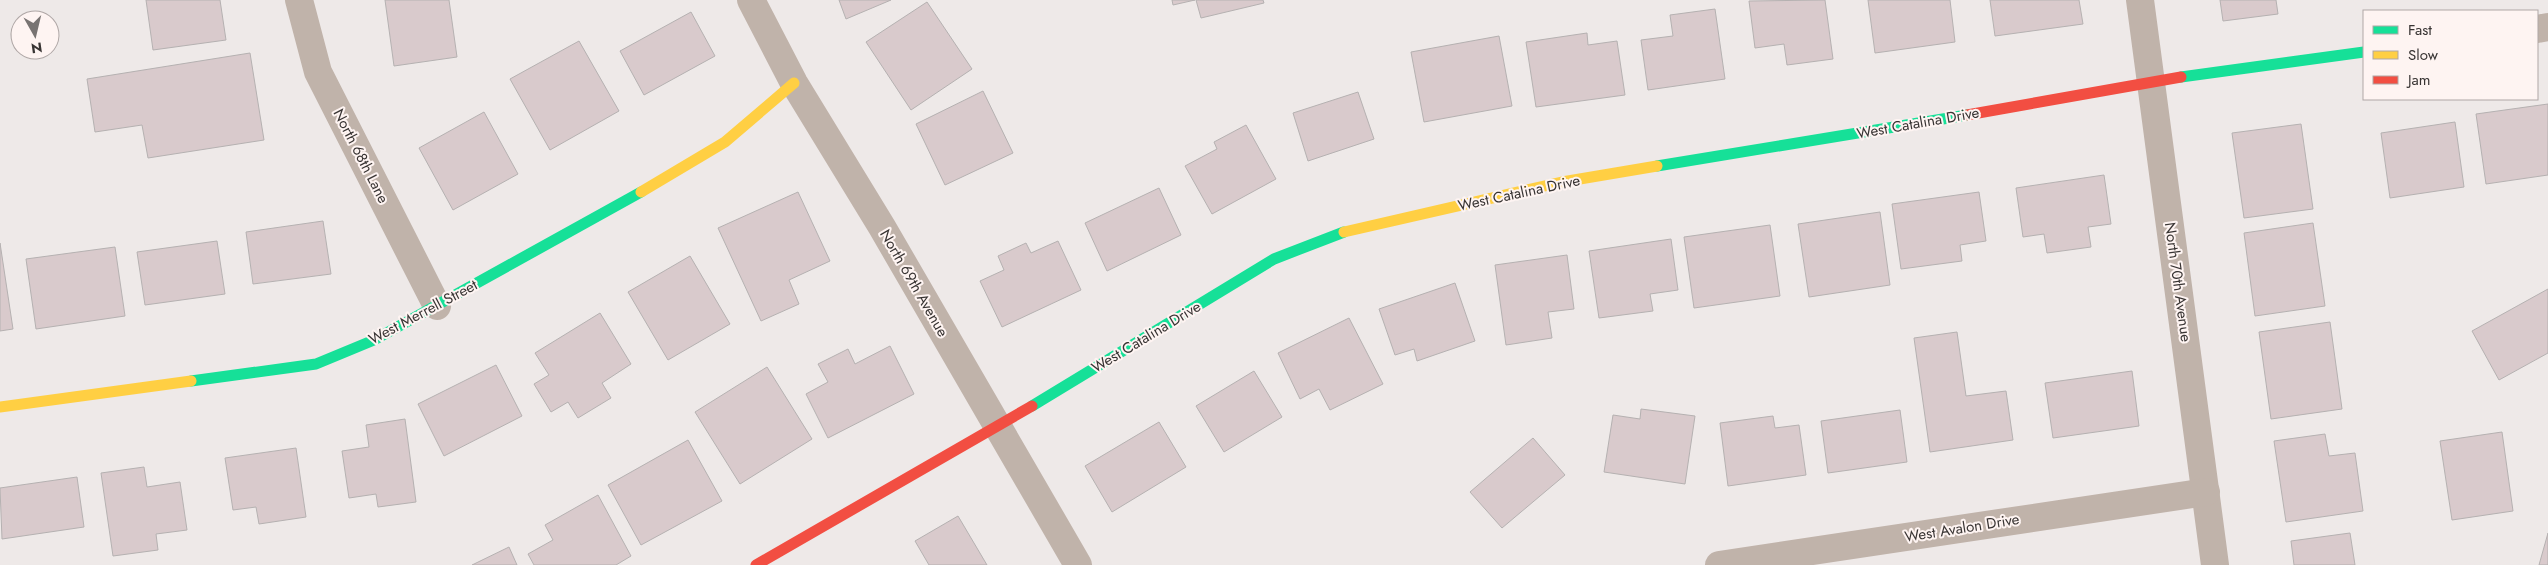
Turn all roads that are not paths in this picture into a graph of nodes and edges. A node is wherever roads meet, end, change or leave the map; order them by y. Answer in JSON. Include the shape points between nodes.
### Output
{"nodes":[{"id":1,"x":299,"y":0,"type":"edge"},
{"id":2,"x":751,"y":0,"type":"edge"},
{"id":3,"x":2140,"y":0,"type":"edge"},
{"id":4,"x":2363,"y":52,"type":"edge"},
{"id":5,"x":2151,"y":81,"type":"junction"},
{"id":6,"x":794,"y":83,"type":"junction"},
{"id":7,"x":437,"y":306,"type":"junction"},
{"id":8,"x":0,"y":407,"type":"edge"},
{"id":9,"x":997,"y":428,"type":"junction"},
{"id":10,"x":2206,"y":492,"type":"junction"},
{"id":11,"x":756,"y":565,"type":"edge"},
{"id":12,"x":1078,"y":565,"type":"edge"},
{"id":13,"x":1719,"y":565,"type":"edge"},
{"id":14,"x":2215,"y":565,"type":"edge"}],
"edges":[{"from":1,"to":7,"type":"street","name":"North 68th Lane","via":[[318,72]]},
{"from":2,"to":6,"type":"street","name":"North 69th Avenue"},
{"from":3,"to":5,"type":"street","name":"North 70th Avenue"},
{"from":4,"to":5,"type":"street","name":"West Catalina Drive"},
{"from":5,"to":9,"type":"street","name":"West Catalina Drive","via":[[1562,182],[1344,232],[1274,259]]},
{"from":5,"to":10,"type":"street","name":"North 70th Avenue"},
{"from":6,"to":7,"type":"street","name":"West Merrell Street","via":[[725,142]]},
{"from":6,"to":9,"type":"street","name":"North 69th Avenue","via":[[882,227]]},
{"from":7,"to":8,"type":"street","name":"West Merrell Street","via":[[374,340],[316,364]]},
{"from":9,"to":11,"type":"street","name":"West Catalina Drive"},
{"from":9,"to":12,"type":"street","name":"North 69th Avenue"},
{"from":10,"to":13,"type":"street","name":"West Avalon Drive"},
{"from":10,"to":14,"type":"street","name":"North 70th Avenue"}]}
